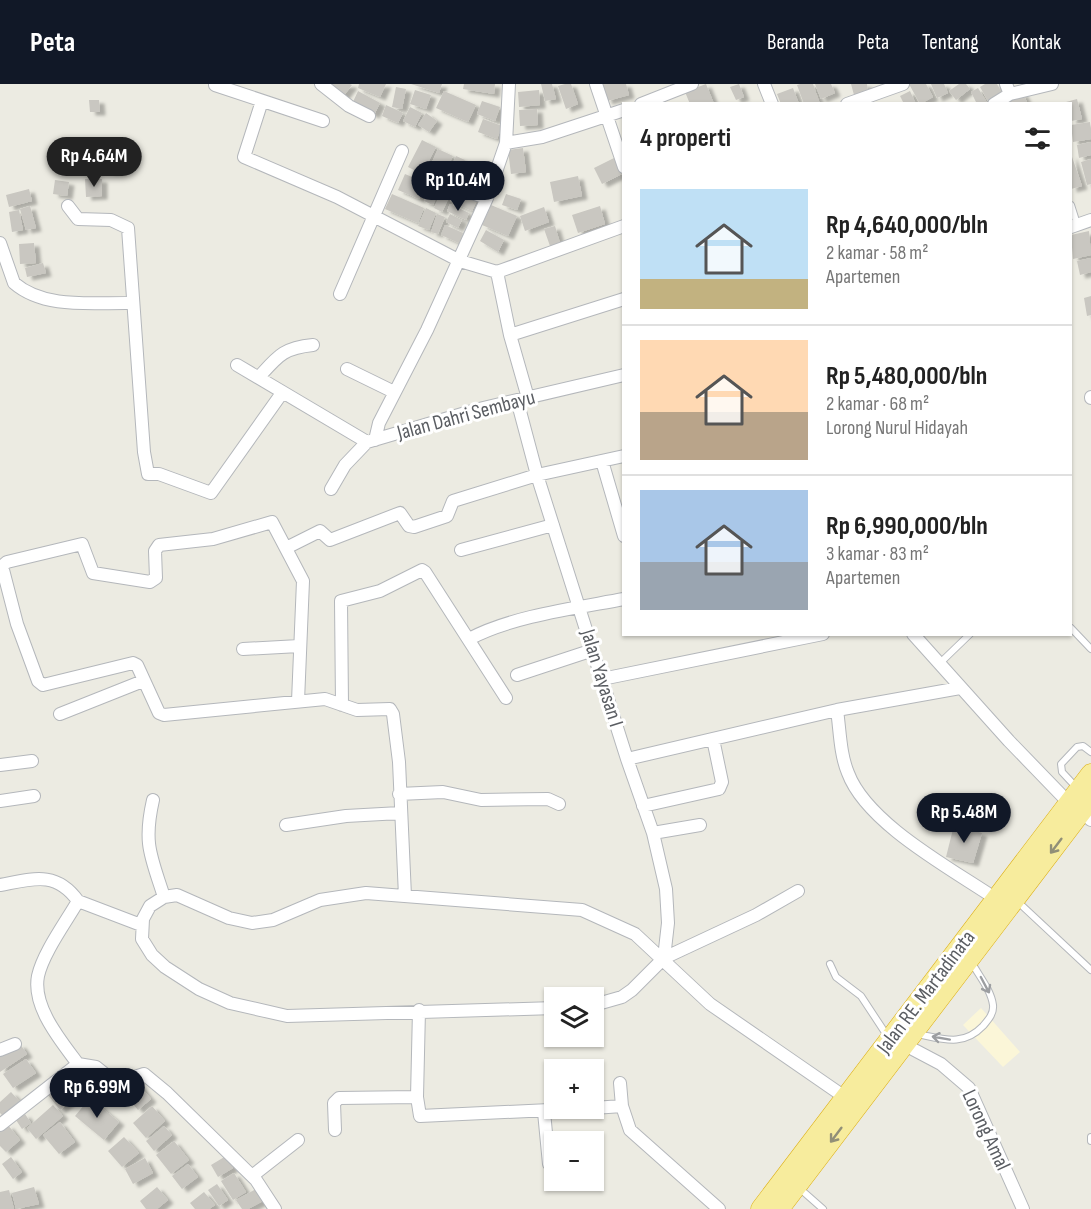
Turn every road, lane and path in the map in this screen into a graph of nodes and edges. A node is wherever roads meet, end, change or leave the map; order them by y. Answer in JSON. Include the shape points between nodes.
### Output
{"nodes":[{"id":1,"x":321,"y":84,"type":"edge"},
{"id":2,"x":509,"y":84,"type":"edge"},
{"id":3,"x":596,"y":84,"type":"edge"},
{"id":4,"x":692,"y":84,"type":"edge"},
{"id":5,"x":764,"y":84,"type":"edge"},
{"id":6,"x":903,"y":84,"type":"edge"},
{"id":7,"x":1052,"y":84,"type":"edge"},
{"id":8,"x":215,"y":85,"type":"edge"},
{"id":9,"x":673,"y":88,"type":"edge"},
{"id":10,"x":1008,"y":89,"type":"edge"},
{"id":11,"x":262,"y":101,"type":"junction"},
{"id":12,"x":645,"y":102,"type":"edge"},
{"id":13,"x":771,"y":102,"type":"edge"},
{"id":14,"x":853,"y":102,"type":"edge"},
{"id":15,"x":996,"y":102,"type":"edge"},
{"id":16,"x":622,"y":111,"type":"edge"},
{"id":17,"x":369,"y":116,"type":"dead end"},
{"id":18,"x":608,"y":116,"type":"junction"},
{"id":19,"x":323,"y":121,"type":"dead end"},
{"id":20,"x":506,"y":143,"type":"junction"},
{"id":21,"x":402,"y":151,"type":"dead end"},
{"id":22,"x":622,"y":161,"type":"edge"},
{"id":23,"x":437,"y":182,"type":"dead end"},
{"id":24,"x":487,"y":198,"type":"junction"},
{"id":25,"x":68,"y":206,"type":"dead end"},
{"id":26,"x":376,"y":215,"type":"junction"},
{"id":27,"x":1091,"y":220,"type":"edge"},
{"id":28,"x":1074,"y":226,"type":"edge"},
{"id":29,"x":622,"y":227,"type":"edge"},
{"id":30,"x":0,"y":243,"type":"edge"},
{"id":31,"x":460,"y":261,"type":"junction"},
{"id":32,"x":497,"y":272,"type":"junction"},
{"id":33,"x":340,"y":294,"type":"dead end"},
{"id":34,"x":622,"y":300,"type":"edge"},
{"id":35,"x":133,"y":303,"type":"junction"},
{"id":36,"x":510,"y":335,"type":"junction"},
{"id":37,"x":313,"y":345,"type":"dead end"},
{"id":38,"x":237,"y":364,"type":"dead end"},
{"id":39,"x":347,"y":369,"type":"dead end"},
{"id":40,"x":622,"y":375,"type":"edge"},
{"id":41,"x":259,"y":377,"type":"junction"},
{"id":42,"x":394,"y":392,"type":"junction"},
{"id":43,"x":282,"y":393,"type":"junction"},
{"id":44,"x":523,"y":399,"type":"junction"},
{"id":45,"x":371,"y":441,"type":"junction"},
{"id":46,"x":622,"y":456,"type":"edge"},
{"id":47,"x":602,"y":461,"type":"junction"},
{"id":48,"x":537,"y":475,"type":"junction"},
{"id":49,"x":331,"y":489,"type":"dead end"},
{"id":50,"x":553,"y":525,"type":"junction"},
{"id":51,"x":622,"y":529,"type":"edge"},
{"id":52,"x":286,"y":548,"type":"junction"},
{"id":53,"x":461,"y":550,"type":"dead end"},
{"id":54,"x":622,"y":599,"type":"edge"},
{"id":55,"x":580,"y":608,"type":"junction"},
{"id":56,"x":1072,"y":629,"type":"edge"},
{"id":57,"x":804,"y":636,"type":"edge"},
{"id":58,"x":915,"y":636,"type":"edge"},
{"id":59,"x":968,"y":636,"type":"edge"},
{"id":60,"x":469,"y":639,"type":"junction"},
{"id":61,"x":299,"y":646,"type":"junction"},
{"id":62,"x":243,"y":649,"type":"dead end"},
{"id":63,"x":1091,"y":649,"type":"edge"},
{"id":64,"x":593,"y":650,"type":"junction"},
{"id":65,"x":939,"y":664,"type":"junction"},
{"id":66,"x":517,"y":675,"type":"dead end"},
{"id":67,"x":602,"y":679,"type":"junction"},
{"id":68,"x":144,"y":681,"type":"junction"},
{"id":69,"x":960,"y":688,"type":"junction"},
{"id":70,"x":506,"y":698,"type":"dead end"},
{"id":71,"x":298,"y":701,"type":"junction"},
{"id":72,"x":342,"y":705,"type":"junction"},
{"id":73,"x":837,"y":710,"type":"junction"},
{"id":74,"x":60,"y":714,"type":"dead end"},
{"id":75,"x":713,"y":739,"type":"junction"},
{"id":76,"x":1091,"y":752,"type":"edge"},
{"id":77,"x":627,"y":759,"type":"junction"},
{"id":78,"x":32,"y":761,"type":"dead end"},
{"id":79,"x":0,"y":765,"type":"edge"},
{"id":80,"x":1091,"y":774,"type":"edge"},
{"id":81,"x":399,"y":794,"type":"junction"},
{"id":82,"x":34,"y":796,"type":"dead end"},
{"id":83,"x":0,"y":801,"type":"edge"},
{"id":84,"x":153,"y":801,"type":"dead end"},
{"id":85,"x":559,"y":804,"type":"dead end"},
{"id":86,"x":1082,"y":805,"type":"edge"},
{"id":87,"x":643,"y":806,"type":"junction"},
{"id":88,"x":400,"y":813,"type":"junction"},
{"id":89,"x":286,"y":825,"type":"dead end"},
{"id":90,"x":700,"y":825,"type":"dead end"},
{"id":91,"x":653,"y":833,"type":"junction"},
{"id":92,"x":0,"y":885,"type":"edge"},
{"id":93,"x":798,"y":891,"type":"dead end"},
{"id":94,"x":405,"y":896,"type":"junction"},
{"id":95,"x":164,"y":897,"type":"junction"},
{"id":96,"x":1006,"y":899,"type":"junction"},
{"id":97,"x":85,"y":903,"type":"junction"},
{"id":98,"x":141,"y":925,"type":"junction"},
{"id":99,"x":664,"y":958,"type":"junction"},
{"id":100,"x":970,"y":960,"type":"junction"},
{"id":101,"x":830,"y":964,"type":"dead end"},
{"id":102,"x":1091,"y":970,"type":"edge"},
{"id":103,"x":604,"y":1002,"type":"edge"},
{"id":104,"x":544,"y":1008,"type":"edge"},
{"id":105,"x":420,"y":1010,"type":"junction"},
{"id":106,"x":903,"y":1039,"type":"junction"},
{"id":107,"x":15,"y":1044,"type":"dead end"},
{"id":108,"x":0,"y":1050,"type":"edge"},
{"id":109,"x":78,"y":1064,"type":"junction"},
{"id":110,"x":620,"y":1083,"type":"dead end"},
{"id":111,"x":417,"y":1097,"type":"junction"},
{"id":112,"x":852,"y":1102,"type":"junction"},
{"id":113,"x":622,"y":1106,"type":"junction"},
{"id":114,"x":604,"y":1107,"type":"edge"},
{"id":115,"x":544,"y":1112,"type":"edge"},
{"id":116,"x":0,"y":1125,"type":"edge"},
{"id":117,"x":334,"y":1130,"type":"dead end"},
{"id":118,"x":298,"y":1140,"type":"dead end"},
{"id":119,"x":252,"y":1176,"type":"junction"},
{"id":120,"x":797,"y":1187,"type":"junction"},
{"id":121,"x":275,"y":1209,"type":"edge"},
{"id":122,"x":719,"y":1209,"type":"edge"},
{"id":123,"x":760,"y":1209,"type":"edge"},
{"id":124,"x":779,"y":1209,"type":"edge"},
{"id":125,"x":823,"y":1209,"type":"edge"},
{"id":126,"x":1023,"y":1209,"type":"edge"}],
"edges":[{"from":1,"to":17,"type":"street"},
{"from":2,"to":20,"type":"street"},
{"from":3,"to":18,"type":"street"},
{"from":4,"to":9,"type":"street"},
{"from":5,"to":13,"type":"street"},
{"from":6,"to":14,"type":"street"},
{"from":7,"to":10,"type":"street"},
{"from":8,"to":11,"type":"street"},
{"from":9,"to":12,"type":"street"},
{"from":10,"to":15,"type":"street"},
{"from":11,"to":19,"type":"street"},
{"from":11,"to":26,"type":"street","via":[[244,157]]},
{"from":16,"to":18,"type":"street"},
{"from":18,"to":20,"type":"street","via":[[542,137]]},
{"from":18,"to":22,"type":"street"},
{"from":20,"to":24,"type":"street"},
{"from":21,"to":26,"type":"street"},
{"from":23,"to":24,"type":"street"},
{"from":24,"to":31,"type":"street"},
{"from":25,"to":35,"type":"street","via":[[78,219],[104,219],[127,227]]},
{"from":26,"to":31,"type":"street"},
{"from":26,"to":33,"type":"street"},
{"from":27,"to":28,"type":"street"},
{"from":29,"to":32,"type":"street"},
{"from":30,"to":35,"type":"street","via":[[14,283],[39,297]]},
{"from":31,"to":32,"type":"street"},
{"from":31,"to":42,"type":"street"},
{"from":32,"to":36,"type":"street","name":"Jalan Yayasan I"},
{"from":34,"to":36,"type":"street"},
{"from":35,"to":43,"type":"street","via":[[147,471],[211,494]]},
{"from":36,"to":44,"type":"street","name":"Jalan Yayasan I"},
{"from":37,"to":41,"type":"street","via":[[285,351]]},
{"from":38,"to":41,"type":"street"},
{"from":39,"to":42,"type":"street"},
{"from":40,"to":44,"type":"street","name":"Jalan Dahri Sembayu"},
{"from":41,"to":43,"type":"street"},
{"from":42,"to":45,"type":"street"},
{"from":43,"to":45,"type":"street"},
{"from":44,"to":45,"type":"street","name":"Jalan Dahri Sembayu"},
{"from":44,"to":48,"type":"street","name":"Jalan Yayasan I"},
{"from":45,"to":49,"type":"street","via":[[345,465]]},
{"from":46,"to":47,"type":"street"},
{"from":47,"to":48,"type":"street"},
{"from":47,"to":51,"type":"street"},
{"from":48,"to":50,"type":"street","name":"Jalan Yayasan I"},
{"from":48,"to":52,"type":"street","via":[[453,501],[447,516],[414,527],[400,513],[330,540],[321,531]]},
{"from":50,"to":53,"type":"street"},
{"from":50,"to":55,"type":"street","name":"Jalan Yayasan I"},
{"from":52,"to":61,"type":"street","via":[[303,581]]},
{"from":52,"to":68,"type":"street","via":[[271,522],[213,539],[159,545],[155,551],[156,578],[150,582],[93,573],[82,544],[3,564],[17,624],[41,685],[133,663]]},
{"from":54,"to":55,"type":"street"},
{"from":55,"to":60,"type":"street","via":[[492,629]]},
{"from":55,"to":64,"type":"street","name":"Jalan Yayasan I"},
{"from":56,"to":63,"type":"lane"},
{"from":57,"to":67,"type":"street"},
{"from":58,"to":65,"type":"street"},
{"from":59,"to":65,"type":"lane"},
{"from":60,"to":70,"type":"street"},
{"from":60,"to":72,"type":"street","via":[[424,570],[380,591],[343,600],[339,605]]},
{"from":61,"to":62,"type":"street"},
{"from":61,"to":71,"type":"street"},
{"from":64,"to":66,"type":"street"},
{"from":64,"to":67,"type":"street","name":"Jalan Yayasan I"},
{"from":65,"to":69,"type":"street"},
{"from":67,"to":77,"type":"street","name":"Jalan Yayasan I"},
{"from":68,"to":71,"type":"street","via":[[164,715]]},
{"from":68,"to":74,"type":"street"},
{"from":69,"to":73,"type":"street"},
{"from":69,"to":86,"type":"street"},
{"from":71,"to":72,"type":"street","via":[[329,700]]},
{"from":72,"to":81,"type":"street","via":[[357,710],[391,711],[399,762]]},
{"from":73,"to":75,"type":"street"},
{"from":73,"to":96,"type":"street","via":[[847,772],[860,798],[900,834]]},
{"from":75,"to":77,"type":"street"},
{"from":75,"to":87,"type":"street","via":[[722,782],[719,789]]},
{"from":76,"to":86,"type":"lane","via":[[1077,747],[1061,764]]},
{"from":77,"to":87,"type":"street","name":"Jalan Yayasan I"},
{"from":78,"to":79,"type":"street"},
{"from":80,"to":86,"type":"highway","name":"Jalan RE. Martadinata"},
{"from":81,"to":85,"type":"street","via":[[443,792],[488,800],[545,798]]},
{"from":81,"to":88,"type":"street"},
{"from":82,"to":83,"type":"street"},
{"from":84,"to":95,"type":"street","via":[[147,841]]},
{"from":86,"to":96,"type":"highway","name":"Jalan RE. Martadinata"},
{"from":87,"to":91,"type":"street","name":"Jalan Yayasan I"},
{"from":88,"to":89,"type":"street"},
{"from":88,"to":94,"type":"street"},
{"from":90,"to":91,"type":"street"},
{"from":91,"to":99,"type":"street","name":"Jalan Yayasan I","via":[[666,889]]},
{"from":92,"to":97,"type":"street","via":[[42,877],[68,889]]},
{"from":93,"to":99,"type":"street"},
{"from":94,"to":95,"type":"street","via":[[340,895],[273,920],[252,923],[229,918],[185,897]]},
{"from":94,"to":99,"type":"street","via":[[582,910],[623,926]]},
{"from":95,"to":98,"type":"street","via":[[150,906]]},
{"from":96,"to":100,"type":"highway"},
{"from":96,"to":102,"type":"lane"},
{"from":96,"to":106,"type":"highway","name":"Jalan RE. Martadinata"},
{"from":97,"to":98,"type":"street"},
{"from":97,"to":109,"type":"street","via":[[40,969],[38,984],[40,999],[54,1029]]},
{"from":98,"to":105,"type":"street","via":[[145,946],[165,967],[230,1003],[287,1016]]},
{"from":99,"to":103,"type":"street","via":[[632,990]]},
{"from":99,"to":112,"type":"street","via":[[710,1004]]},
{"from":100,"to":106,"type":"highway"},
{"from":100,"to":106,"type":"lane","one_way":true,"via":[[991,998],[993,1011],[989,1019],[964,1040]]},
{"from":101,"to":106,"type":"lane","via":[[836,977],[861,996]]},
{"from":104,"to":105,"type":"street"},
{"from":105,"to":111,"type":"street"},
{"from":106,"to":112,"type":"highway"},
{"from":106,"to":126,"type":"street","name":"Lorong Amal","via":[[969,1088]]},
{"from":107,"to":108,"type":"street"},
{"from":109,"to":116,"type":"street"},
{"from":109,"to":119,"type":"street","via":[[96,1066],[116,1083],[147,1075]]},
{"from":110,"to":113,"type":"street"},
{"from":111,"to":115,"type":"street","via":[[418,1113],[422,1116]]},
{"from":111,"to":117,"type":"street","via":[[339,1098],[334,1103]]},
{"from":112,"to":120,"type":"highway","one_way":true},
{"from":112,"to":123,"type":"highway"},
{"from":113,"to":114,"type":"street"},
{"from":113,"to":122,"type":"street","via":[[630,1130]]},
{"from":118,"to":119,"type":"street"},
{"from":119,"to":121,"type":"street"},
{"from":120,"to":124,"type":"highway"},
{"from":120,"to":125,"type":"lane"}]}
